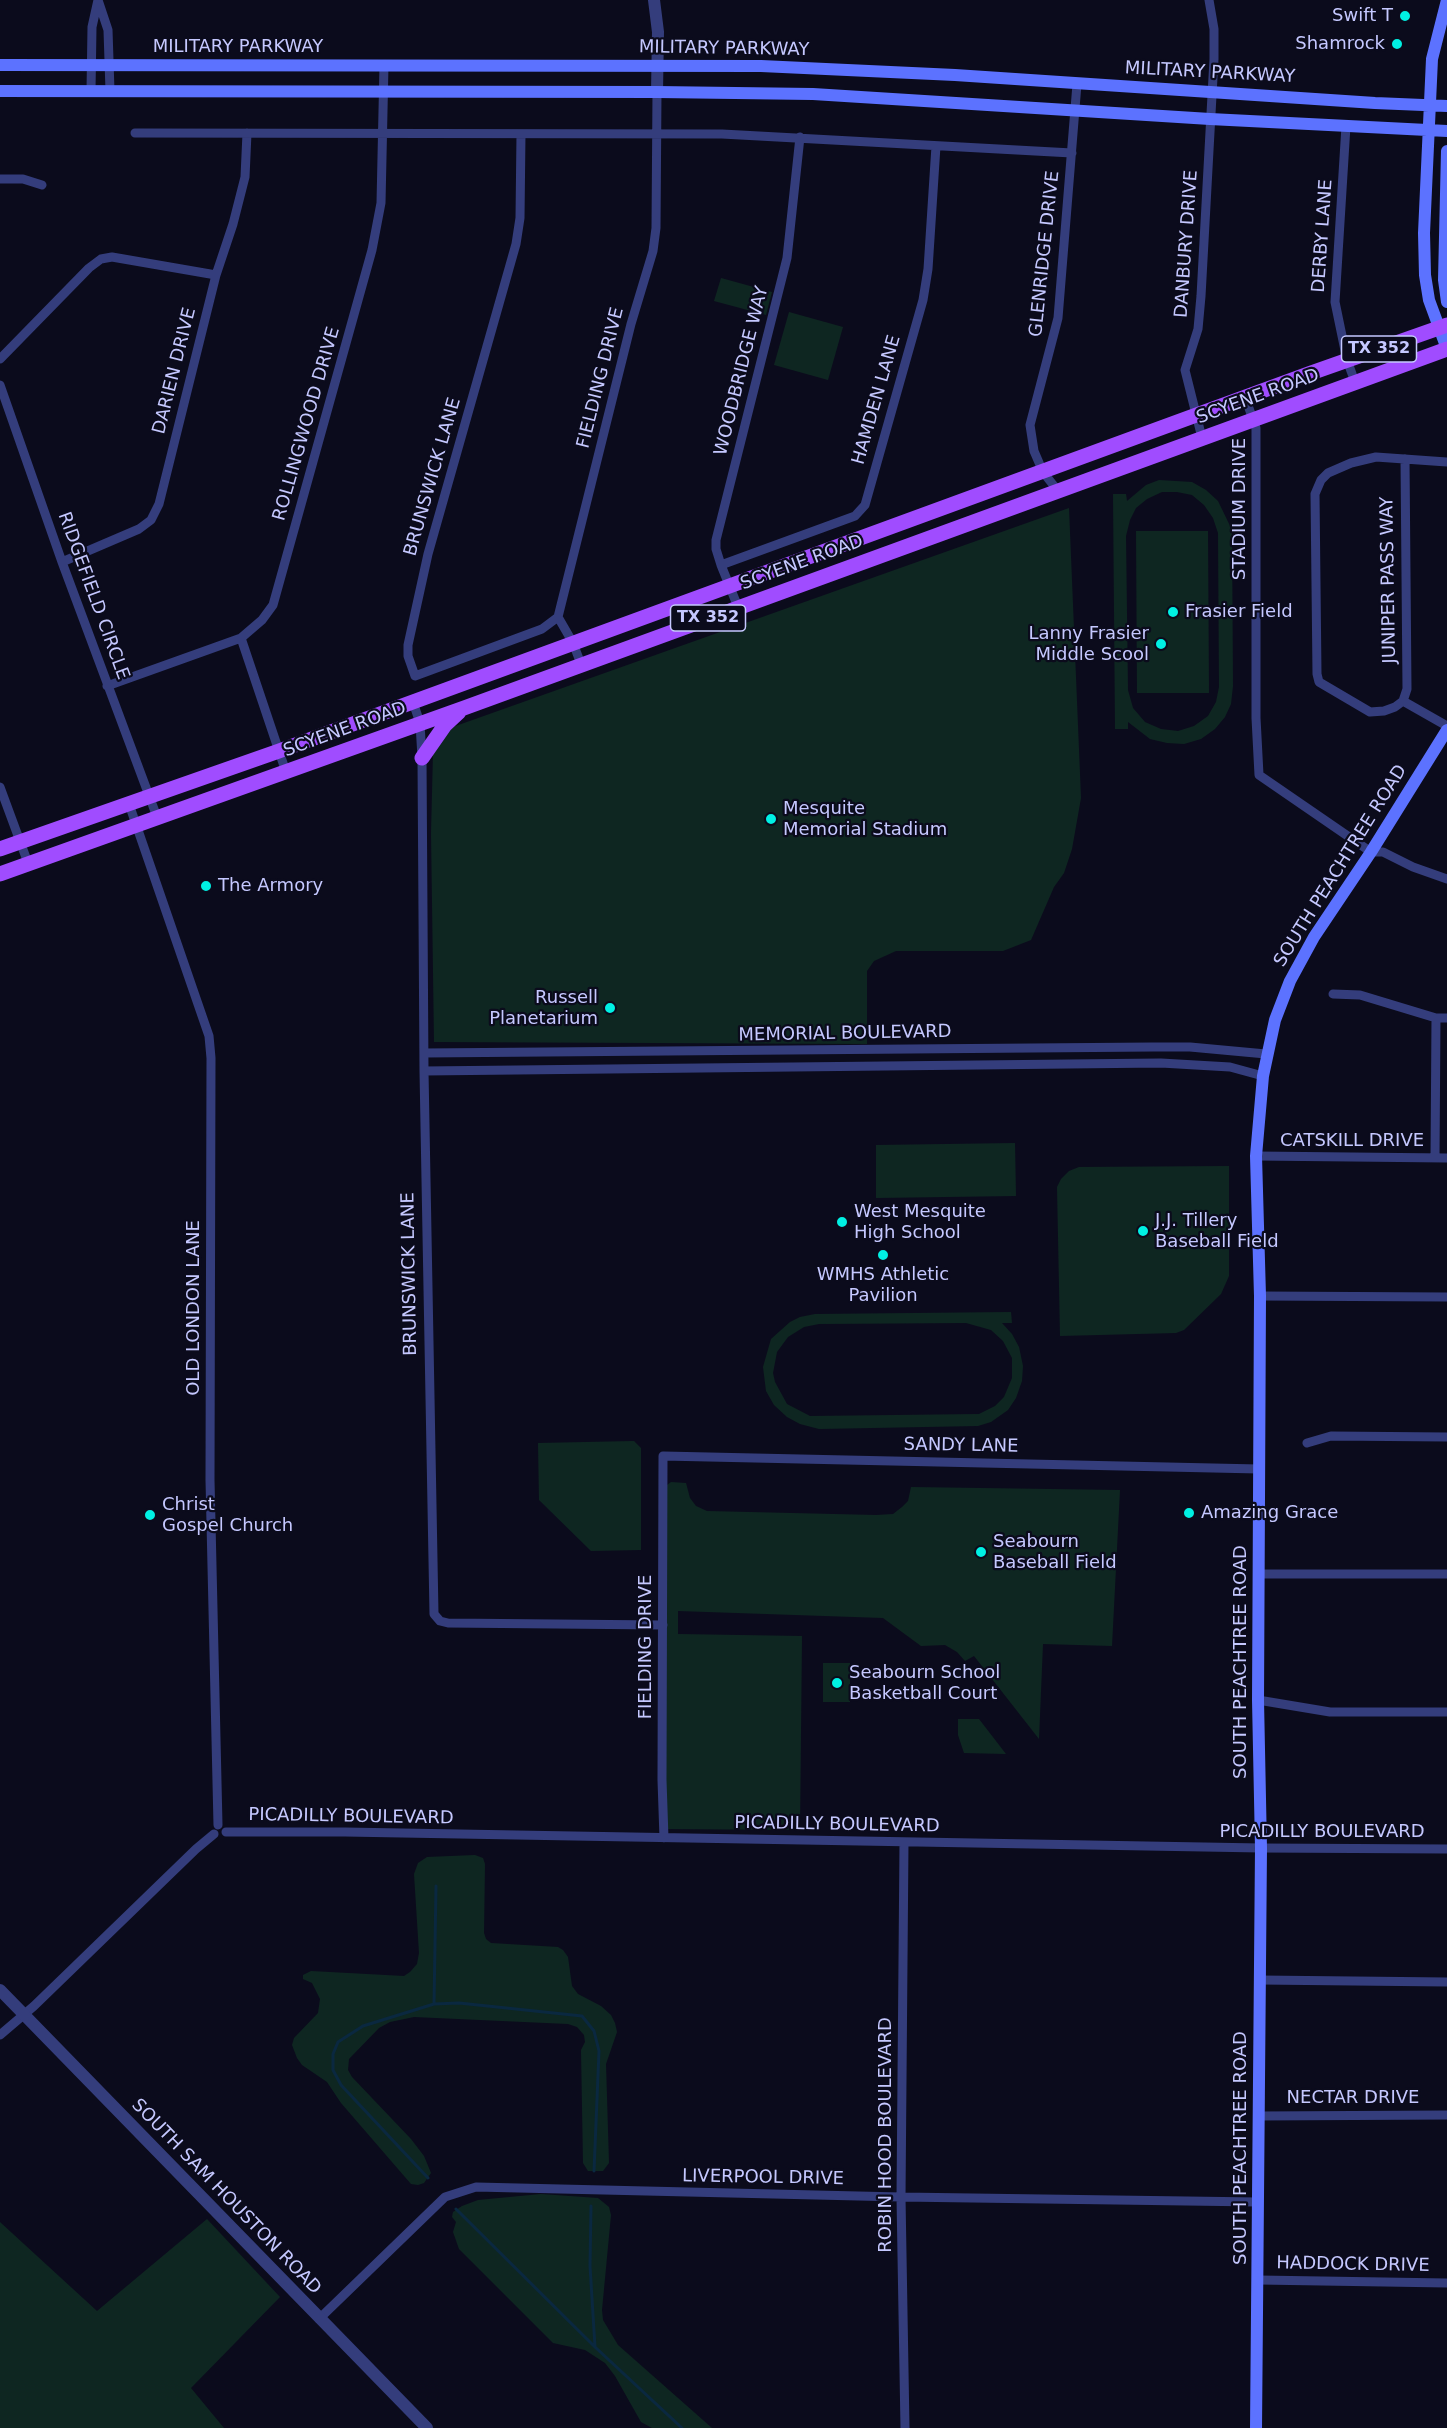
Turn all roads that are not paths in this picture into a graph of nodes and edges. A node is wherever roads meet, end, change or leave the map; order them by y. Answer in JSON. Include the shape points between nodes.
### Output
{"nodes":[{"id":1,"x":98,"y":0,"type":"edge"},
{"id":2,"x":654,"y":0,"type":"edge"},
{"id":3,"x":1209,"y":0,"type":"edge"},
{"id":4,"x":1447,"y":0,"type":"edge"},
{"id":5,"x":0,"y":65,"type":"edge"},
{"id":6,"x":91,"y":65,"type":"junction"},
{"id":7,"x":109,"y":65,"type":"junction"},
{"id":8,"x":384,"y":65,"type":"junction"},
{"id":9,"x":658,"y":65,"type":"junction"},
{"id":10,"x":1077,"y":84,"type":"junction"},
{"id":11,"x":0,"y":91,"type":"edge"},
{"id":12,"x":91,"y":91,"type":"junction"},
{"id":13,"x":110,"y":91,"type":"junction"},
{"id":14,"x":384,"y":92,"type":"junction"},
{"id":15,"x":657,"y":92,"type":"junction"},
{"id":16,"x":1212,"y":92,"type":"junction"},
{"id":17,"x":1429,"y":104,"type":"junction"},
{"id":18,"x":1447,"y":105,"type":"edge"},
{"id":19,"x":1074,"y":111,"type":"junction"},
{"id":20,"x":1210,"y":119,"type":"junction"},
{"id":21,"x":1346,"y":126,"type":"junction"},
{"id":22,"x":1428,"y":130,"type":"junction"},
{"id":23,"x":1447,"y":131,"type":"edge"},
{"id":24,"x":135,"y":133,"type":"dead end"},
{"id":25,"x":247,"y":133,"type":"junction"},
{"id":26,"x":383,"y":133,"type":"junction"},
{"id":27,"x":521,"y":134,"type":"junction"},
{"id":28,"x":656,"y":134,"type":"junction"},
{"id":29,"x":800,"y":137,"type":"junction"},
{"id":30,"x":936,"y":146,"type":"junction"},
{"id":31,"x":1447,"y":151,"type":"edge"},
{"id":32,"x":1072,"y":153,"type":"junction"},
{"id":33,"x":0,"y":179,"type":"edge"},
{"id":34,"x":42,"y":185,"type":"dead end"},
{"id":35,"x":216,"y":275,"type":"junction"},
{"id":36,"x":1447,"y":302,"type":"edge"},
{"id":37,"x":1444,"y":326,"type":"edge"},
{"id":38,"x":1447,"y":349,"type":"edge"},
{"id":39,"x":0,"y":359,"type":"edge"},
{"id":40,"x":1347,"y":360,"type":"junction"},
{"id":41,"x":1355,"y":382,"type":"junction"},
{"id":42,"x":0,"y":385,"type":"edge"},
{"id":43,"x":1245,"y":398,"type":"junction"},
{"id":44,"x":1195,"y":416,"type":"junction"},
{"id":45,"x":1253,"y":418,"type":"junction"},
{"id":46,"x":1202,"y":438,"type":"junction"},
{"id":47,"x":1405,"y":459,"type":"junction"},
{"id":48,"x":1447,"y":462,"type":"edge"},
{"id":49,"x":1043,"y":472,"type":"junction"},
{"id":50,"x":1058,"y":490,"type":"junction"},
{"id":51,"x":62,"y":562,"type":"junction"},
{"id":52,"x":720,"y":565,"type":"junction"},
{"id":53,"x":729,"y":587,"type":"junction"},
{"id":54,"x":738,"y":607,"type":"junction"},
{"id":55,"x":558,"y":617,"type":"junction"},
{"id":56,"x":241,"y":638,"type":"junction"},
{"id":57,"x":573,"y":643,"type":"junction"},
{"id":58,"x":580,"y":664,"type":"junction"},
{"id":59,"x":107,"y":686,"type":"junction"},
{"id":60,"x":1403,"y":700,"type":"junction"},
{"id":61,"x":413,"y":702,"type":"junction"},
{"id":62,"x":464,"y":708,"type":"junction"},
{"id":63,"x":420,"y":723,"type":"junction"},
{"id":64,"x":1447,"y":728,"type":"edge"},
{"id":65,"x":279,"y":751,"type":"junction"},
{"id":66,"x":422,"y":758,"type":"junction"},
{"id":67,"x":286,"y":772,"type":"junction"},
{"id":68,"x":0,"y":787,"type":"edge"},
{"id":69,"x":150,"y":797,"type":"junction"},
{"id":70,"x":129,"y":804,"type":"junction"},
{"id":71,"x":157,"y":817,"type":"junction"},
{"id":72,"x":137,"y":824,"type":"junction"},
{"id":73,"x":19,"y":841,"type":"junction"},
{"id":74,"x":0,"y":849,"type":"edge"},
{"id":75,"x":1371,"y":852,"type":"junction"},
{"id":76,"x":28,"y":863,"type":"junction"},
{"id":77,"x":0,"y":874,"type":"edge"},
{"id":78,"x":1447,"y":879,"type":"edge"},
{"id":79,"x":1333,"y":994,"type":"dead end"},
{"id":80,"x":1436,"y":1018,"type":"junction"},
{"id":81,"x":1447,"y":1018,"type":"edge"},
{"id":82,"x":424,"y":1053,"type":"junction"},
{"id":83,"x":1266,"y":1054,"type":"junction"},
{"id":84,"x":424,"y":1071,"type":"junction"},
{"id":85,"x":1263,"y":1076,"type":"junction"},
{"id":86,"x":1257,"y":1156,"type":"junction"},
{"id":87,"x":1435,"y":1158,"type":"junction"},
{"id":88,"x":1447,"y":1158,"type":"edge"},
{"id":89,"x":1260,"y":1296,"type":"junction"},
{"id":90,"x":1447,"y":1297,"type":"edge"},
{"id":91,"x":1447,"y":1437,"type":"edge"},
{"id":92,"x":1306,"y":1443,"type":"dead end"},
{"id":93,"x":663,"y":1456,"type":"joint"},
{"id":94,"x":1259,"y":1469,"type":"junction"},
{"id":95,"x":1259,"y":1574,"type":"junction"},
{"id":96,"x":1447,"y":1574,"type":"edge"},
{"id":97,"x":663,"y":1625,"type":"junction"},
{"id":98,"x":1258,"y":1700,"type":"junction"},
{"id":99,"x":1447,"y":1712,"type":"edge"},
{"id":100,"x":216,"y":1829,"type":"junction"},
{"id":101,"x":664,"y":1838,"type":"junction"},
{"id":102,"x":904,"y":1842,"type":"junction"},
{"id":103,"x":1261,"y":1848,"type":"junction"},
{"id":104,"x":1447,"y":1849,"type":"edge"},
{"id":105,"x":1260,"y":1980,"type":"junction"},
{"id":106,"x":1447,"y":1982,"type":"edge"},
{"id":107,"x":0,"y":1990,"type":"edge"},
{"id":108,"x":24,"y":2014,"type":"junction"},
{"id":109,"x":0,"y":2035,"type":"edge"},
{"id":110,"x":1447,"y":2115,"type":"edge"},
{"id":111,"x":1259,"y":2116,"type":"junction"},
{"id":112,"x":901,"y":2197,"type":"junction"},
{"id":113,"x":1258,"y":2202,"type":"junction"},
{"id":114,"x":1259,"y":2280,"type":"junction"},
{"id":115,"x":1447,"y":2283,"type":"edge"},
{"id":116,"x":319,"y":2319,"type":"junction"},
{"id":117,"x":427,"y":2428,"type":"edge"},
{"id":118,"x":905,"y":2428,"type":"edge"},
{"id":119,"x":1256,"y":2428,"type":"edge"}],
"edges":[{"from":1,"to":6,"type":"street","via":[[92,27]]},
{"from":1,"to":7,"type":"street","via":[[108,30]]},
{"from":2,"to":9,"type":"street"},
{"from":3,"to":16,"type":"street","name":"DANBURY DRIVE","via":[[1214,29]]},
{"from":4,"to":17,"type":"main road","via":[[1432,59]]},
{"from":5,"to":6,"type":"main road","name":"MILITARY PARKWAY"},
{"from":6,"to":7,"type":"main road","name":"MILITARY PARKWAY"},
{"from":6,"to":12,"type":"street"},
{"from":7,"to":8,"type":"main road","name":"MILITARY PARKWAY"},
{"from":7,"to":13,"type":"street"},
{"from":8,"to":9,"type":"main road","name":"MILITARY PARKWAY"},
{"from":8,"to":14,"type":"street","name":"ROLLINGWOOD DRIVE"},
{"from":9,"to":10,"type":"main road","name":"MILITARY PARKWAY","via":[[835,69]]},
{"from":9,"to":15,"type":"street"},
{"from":10,"to":16,"type":"main road","name":"MILITARY PARKWAY"},
{"from":10,"to":19,"type":"street","name":"GLENRIDGE DRIVE"},
{"from":11,"to":12,"type":"main road"},
{"from":12,"to":13,"type":"main road"},
{"from":13,"to":14,"type":"main road"},
{"from":14,"to":15,"type":"main road"},
{"from":14,"to":26,"type":"street","name":"ROLLINGWOOD DRIVE"},
{"from":15,"to":19,"type":"main road","via":[[813,94]]},
{"from":15,"to":28,"type":"street","name":"FIELDING DRIVE"},
{"from":16,"to":17,"type":"main road","name":"MILITARY PARKWAY"},
{"from":16,"to":20,"type":"street","name":"DANBURY DRIVE"},
{"from":17,"to":18,"type":"main road","name":"MILITARY PARKWAY"},
{"from":17,"to":22,"type":"main road"},
{"from":19,"to":20,"type":"main road"},
{"from":19,"to":32,"type":"street","name":"GLENRIDGE DRIVE"},
{"from":20,"to":21,"type":"main road"},
{"from":20,"to":44,"type":"street","name":"DANBURY DRIVE","via":[[1202,296],[1198,329],[1185,370]]},
{"from":21,"to":22,"type":"main road"},
{"from":21,"to":40,"type":"street","name":"DERBY LANE","via":[[1335,302]]},
{"from":22,"to":23,"type":"main road"},
{"from":22,"to":37,"type":"main road","via":[[1425,275],[1429,300]]},
{"from":24,"to":25,"type":"street"},
{"from":25,"to":26,"type":"street"},
{"from":25,"to":35,"type":"street","name":"DARIEN DRIVE","via":[[245,177]]},
{"from":26,"to":27,"type":"street"},
{"from":26,"to":56,"type":"street","name":"ROLLINGWOOD DRIVE","via":[[381,203],[372,250],[273,605]]},
{"from":27,"to":28,"type":"street"},
{"from":27,"to":55,"type":"street","name":"BRUNSWICK LANE","via":[[516,244],[428,554],[408,656],[415,676],[542,629]]},
{"from":28,"to":29,"type":"street"},
{"from":28,"to":55,"type":"street","name":"FIELDING DRIVE","via":[[653,251]]},
{"from":29,"to":30,"type":"street"},
{"from":29,"to":52,"type":"street","name":"WOODBRIDGE WAY","via":[[787,258],[716,540]]},
{"from":30,"to":32,"type":"street"},
{"from":30,"to":52,"type":"street","name":"HAMDEN LANE","via":[[928,268],[922,300],[865,505],[855,516]]},
{"from":31,"to":36,"type":"main road"},
{"from":32,"to":49,"type":"street","name":"GLENRIDGE DRIVE","via":[[1058,318],[1030,425],[1034,451]]},
{"from":33,"to":34,"type":"street","via":[[23,179]]},
{"from":35,"to":39,"type":"street","via":[[112,257],[102,259]]},
{"from":35,"to":51,"type":"street","name":"DARIEN DRIVE","via":[[159,504],[151,520],[139,529]]},
{"from":37,"to":38,"type":"main road"},
{"from":37,"to":40,"type":"main road","name":"SCYENE ROAD","number":"TX 352"},
{"from":38,"to":41,"type":"main road","name":"SCYENE ROAD","number":"TX 352"},
{"from":40,"to":41,"type":"street","name":"DERBY LANE"},
{"from":40,"to":43,"type":"main road","name":"SCYENE ROAD","number":"TX 352"},
{"from":41,"to":45,"type":"main road","name":"SCYENE ROAD","number":"TX 352"},
{"from":42,"to":51,"type":"street","name":"RIDGEFIELD CIRCLE"},
{"from":43,"to":44,"type":"main road","name":"SCYENE ROAD","number":"TX 352"},
{"from":43,"to":45,"type":"street","name":"STADIUM DRIVE"},
{"from":44,"to":46,"type":"street","name":"DANBURY DRIVE"},
{"from":44,"to":49,"type":"main road","name":"SCYENE ROAD","number":"TX 352"},
{"from":45,"to":46,"type":"main road","name":"SCYENE ROAD","number":"TX 352"},
{"from":45,"to":75,"type":"street","name":"STADIUM DRIVE","via":[[1259,775]]},
{"from":46,"to":50,"type":"main road","name":"SCYENE ROAD","number":"TX 352"},
{"from":47,"to":48,"type":"street"},
{"from":47,"to":60,"type":"street","name":"JUNIPER PASS WAY","via":[[1407,689]]},
{"from":47,"to":60,"type":"street","via":[[1376,457],[1351,463],[1328,473],[1315,494],[1319,682],[1370,712],[1384,711]]},
{"from":49,"to":50,"type":"street","name":"GLENRIDGE DRIVE"},
{"from":49,"to":53,"type":"main road","name":"SCYENE ROAD","number":"TX 352"},
{"from":50,"to":54,"type":"main road","name":"SCYENE ROAD","number":"TX 352"},
{"from":51,"to":59,"type":"street","name":"RIDGEFIELD CIRCLE"},
{"from":52,"to":53,"type":"street","name":"WOODBRIDGE WAY"},
{"from":53,"to":54,"type":"street","name":"WOODBRIDGE WAY"},
{"from":53,"to":57,"type":"main road","name":"SCYENE ROAD","number":"TX 352"},
{"from":54,"to":58,"type":"main road","name":"SCYENE ROAD","number":"TX 352"},
{"from":55,"to":57,"type":"street"},
{"from":56,"to":59,"type":"street"},
{"from":56,"to":65,"type":"street"},
{"from":57,"to":58,"type":"street"},
{"from":57,"to":61,"type":"main road","name":"SCYENE ROAD","number":"TX 352"},
{"from":58,"to":62,"type":"main road","name":"SCYENE ROAD","number":"TX 352"},
{"from":59,"to":69,"type":"street","name":"RIDGEFIELD CIRCLE"},
{"from":60,"to":64,"type":"street"},
{"from":61,"to":63,"type":"street","name":"BRUNSWICK LANE"},
{"from":61,"to":65,"type":"main road","name":"SCYENE ROAD","number":"TX 352"},
{"from":62,"to":63,"type":"main road","name":"SCYENE ROAD","number":"TX 352"},
{"from":62,"to":66,"type":"main road","via":[[445,725]]},
{"from":63,"to":66,"type":"street","name":"BRUNSWICK LANE"},
{"from":63,"to":67,"type":"main road","name":"SCYENE ROAD","number":"TX 352"},
{"from":64,"to":75,"type":"main road","name":"SOUTH PEACHTREE ROAD"},
{"from":65,"to":67,"type":"street"},
{"from":65,"to":69,"type":"main road","name":"SCYENE ROAD","number":"TX 352"},
{"from":66,"to":82,"type":"street","name":"BRUNSWICK LANE"},
{"from":67,"to":71,"type":"main road","name":"SCYENE ROAD","number":"TX 352"},
{"from":68,"to":73,"type":"street"},
{"from":69,"to":70,"type":"main road","name":"SCYENE ROAD","number":"TX 352"},
{"from":69,"to":71,"type":"street","name":"RIDGEFIELD CIRCLE"},
{"from":70,"to":72,"type":"street","name":"OLD LONDON LANE"},
{"from":70,"to":73,"type":"main road","name":"SCYENE ROAD","number":"TX 352"},
{"from":71,"to":72,"type":"main road","name":"SCYENE ROAD","number":"TX 352"},
{"from":72,"to":76,"type":"main road","name":"SCYENE ROAD","number":"TX 352"},
{"from":72,"to":100,"type":"street","name":"OLD LONDON LANE","via":[[210,1047],[210,1480]]},
{"from":73,"to":74,"type":"main road","name":"SCYENE ROAD","number":"TX 352"},
{"from":73,"to":76,"type":"street"},
{"from":75,"to":78,"type":"street","via":[[1383,852]]},
{"from":75,"to":83,"type":"main road","name":"SOUTH PEACHTREE ROAD","via":[[1290,981]]},
{"from":76,"to":77,"type":"main road","name":"SCYENE ROAD","number":"TX 352"},
{"from":79,"to":80,"type":"street","via":[[1360,995]]},
{"from":80,"to":81,"type":"street"},
{"from":80,"to":87,"type":"street"},
{"from":82,"to":83,"type":"street","name":"MEMORIAL BOULEVARD","via":[[1190,1047]]},
{"from":82,"to":84,"type":"street","name":"BRUNSWICK LANE"},
{"from":83,"to":85,"type":"main road","name":"SOUTH PEACHTREE ROAD"},
{"from":84,"to":85,"type":"street","name":"MEMORIAL BOULEVARD","via":[[1161,1063],[1230,1067]]},
{"from":84,"to":97,"type":"street","name":"BRUNSWICK LANE","via":[[434,1614],[448,1623]]},
{"from":85,"to":86,"type":"main road","name":"SOUTH PEACHTREE ROAD"},
{"from":86,"to":87,"type":"street","name":"CATSKILL DRIVE"},
{"from":86,"to":89,"type":"main road","name":"SOUTH PEACHTREE ROAD"},
{"from":87,"to":88,"type":"street","name":"CATSKILL DRIVE"},
{"from":89,"to":90,"type":"street"},
{"from":89,"to":94,"type":"main road","name":"SOUTH PEACHTREE ROAD"},
{"from":91,"to":92,"type":"street","via":[[1331,1436]]},
{"from":93,"to":94,"type":"street","name":"SANDY LANE"},
{"from":93,"to":97,"type":"street","name":"FIELDING DRIVE"},
{"from":94,"to":95,"type":"main road","name":"SOUTH PEACHTREE ROAD"},
{"from":95,"to":96,"type":"street"},
{"from":95,"to":98,"type":"main road","name":"SOUTH PEACHTREE ROAD"},
{"from":97,"to":101,"type":"street","name":"FIELDING DRIVE"},
{"from":98,"to":99,"type":"street","via":[[1330,1712]]},
{"from":98,"to":103,"type":"main road","name":"SOUTH PEACHTREE ROAD"},
{"from":100,"to":101,"type":"street","name":"PICADILLY BOULEVARD","via":[[224,1826],[226,1832]]},
{"from":100,"to":108,"type":"street"},
{"from":101,"to":102,"type":"street","name":"PICADILLY BOULEVARD"},
{"from":102,"to":103,"type":"street","name":"PICADILLY BOULEVARD"},
{"from":102,"to":112,"type":"street","name":"ROBIN HOOD BOULEVARD"},
{"from":103,"to":104,"type":"street","name":"PICADILLY BOULEVARD"},
{"from":103,"to":105,"type":"main road","name":"SOUTH PEACHTREE ROAD"},
{"from":105,"to":106,"type":"street"},
{"from":105,"to":111,"type":"main road","name":"SOUTH PEACHTREE ROAD"},
{"from":107,"to":108,"type":"street","name":"SOUTH SAM HOUSTON ROAD"},
{"from":108,"to":109,"type":"street"},
{"from":108,"to":116,"type":"street","name":"SOUTH SAM HOUSTON ROAD"},
{"from":110,"to":111,"type":"street","name":"NECTAR DRIVE"},
{"from":111,"to":113,"type":"main road","name":"SOUTH PEACHTREE ROAD"},
{"from":112,"to":113,"type":"street","name":"LIVERPOOL DRIVE"},
{"from":112,"to":116,"type":"street","name":"LIVERPOOL DRIVE","via":[[476,2187],[445,2197]]},
{"from":112,"to":118,"type":"street","name":"ROBIN HOOD BOULEVARD"},
{"from":113,"to":114,"type":"main road","name":"SOUTH PEACHTREE ROAD"},
{"from":114,"to":115,"type":"street","name":"HADDOCK DRIVE"},
{"from":114,"to":119,"type":"main road","name":"SOUTH PEACHTREE ROAD"},
{"from":116,"to":117,"type":"street","name":"SOUTH SAM HOUSTON ROAD"}]}
